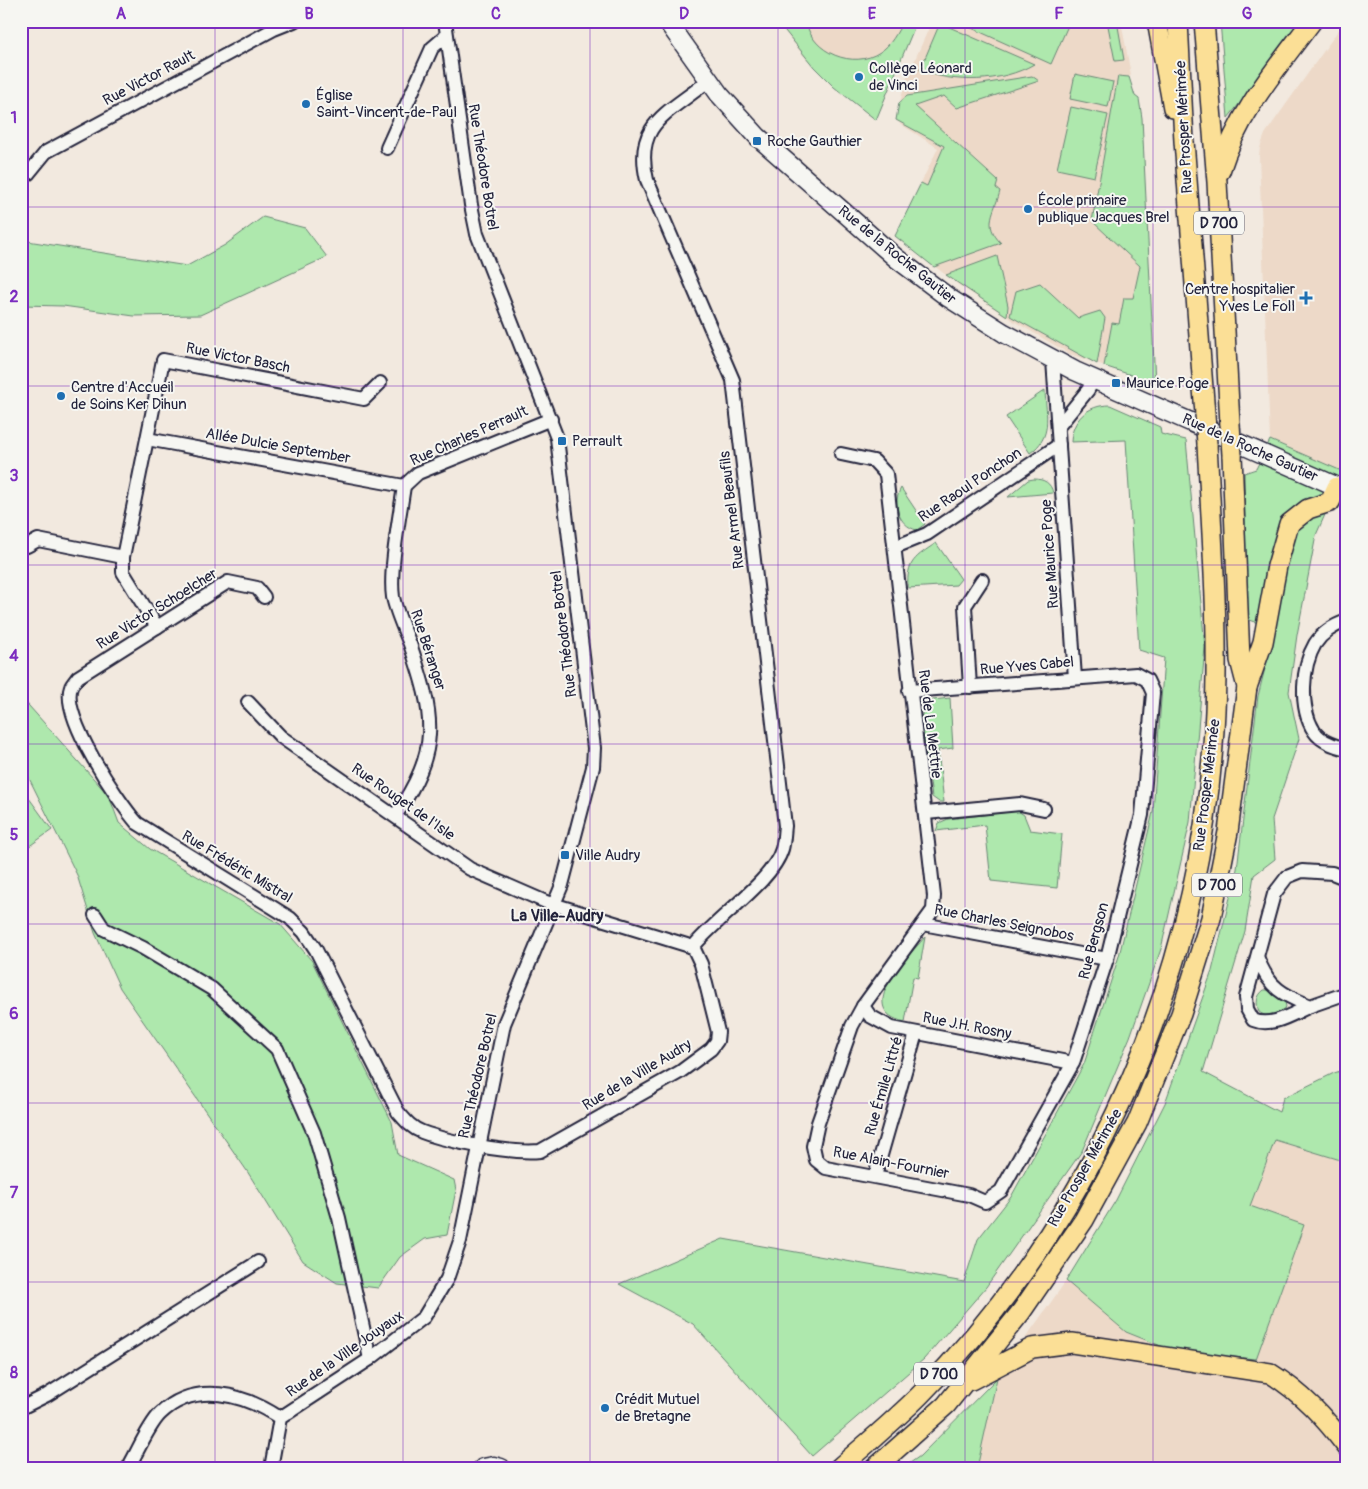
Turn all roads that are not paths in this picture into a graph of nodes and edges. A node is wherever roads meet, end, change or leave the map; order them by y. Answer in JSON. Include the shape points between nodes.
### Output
{"nodes":[{"id":1,"x":294,"y":21,"type":"edge"},
{"id":2,"x":445,"y":21,"type":"edge"},
{"id":3,"x":666,"y":21,"type":"edge"},
{"id":4,"x":1156,"y":21,"type":"edge"},
{"id":5,"x":1178,"y":21,"type":"edge"},
{"id":6,"x":1204,"y":21,"type":"edge"},
{"id":7,"x":1312,"y":21,"type":"edge"},
{"id":8,"x":446,"y":36,"type":"junction"},
{"id":9,"x":709,"y":80,"type":"junction"},
{"id":10,"x":1184,"y":141,"type":"junction"},
{"id":11,"x":388,"y":148,"type":"dead end"},
{"id":12,"x":28,"y":174,"type":"dead end"},
{"id":13,"x":1217,"y":182,"type":"junction"},
{"id":14,"x":1053,"y":360,"type":"junction"},
{"id":15,"x":1094,"y":379,"type":"junction"},
{"id":16,"x":380,"y":383,"type":"dead end"},
{"id":17,"x":551,"y":419,"type":"junction"},
{"id":18,"x":1058,"y":427,"type":"junction"},
{"id":19,"x":147,"y":439,"type":"junction"},
{"id":20,"x":1059,"y":445,"type":"junction"},
{"id":21,"x":841,"y":454,"type":"dead end"},
{"id":22,"x":404,"y":486,"type":"junction"},
{"id":23,"x":1342,"y":489,"type":"edge"},
{"id":24,"x":27,"y":546,"type":"dead end"},
{"id":25,"x":895,"y":547,"type":"junction"},
{"id":26,"x":123,"y":557,"type":"junction"},
{"id":27,"x":982,"y":580,"type":"dead end"},
{"id":28,"x":264,"y":597,"type":"dead end"},
{"id":29,"x":1347,"y":621,"type":"edge"},
{"id":30,"x":157,"y":627,"type":"junction"},
{"id":31,"x":1075,"y":678,"type":"junction"},
{"id":32,"x":1147,"y":680,"type":"joint"},
{"id":33,"x":71,"y":687,"type":"joint"},
{"id":34,"x":970,"y":687,"type":"junction"},
{"id":35,"x":1247,"y":687,"type":"junction"},
{"id":36,"x":908,"y":691,"type":"junction"},
{"id":37,"x":248,"y":702,"type":"dead end"},
{"id":38,"x":1347,"y":750,"type":"edge"},
{"id":39,"x":1044,"y":809,"type":"dead end"},
{"id":40,"x":926,"y":813,"type":"junction"},
{"id":41,"x":395,"y":816,"type":"junction"},
{"id":42,"x":1347,"y":879,"type":"edge"},
{"id":43,"x":554,"y":905,"type":"junction"},
{"id":44,"x":95,"y":916,"type":"dead end"},
{"id":45,"x":923,"y":924,"type":"junction"},
{"id":46,"x":693,"y":947,"type":"junction"},
{"id":47,"x":1107,"y":959,"type":"junction"},
{"id":48,"x":1258,"y":959,"type":"junction"},
{"id":49,"x":1347,"y":993,"type":"edge"},
{"id":50,"x":863,"y":1006,"type":"junction"},
{"id":51,"x":1310,"y":1006,"type":"junction"},
{"id":52,"x":916,"y":1033,"type":"junction"},
{"id":53,"x":1073,"y":1063,"type":"junction"},
{"id":54,"x":478,"y":1144,"type":"junction"},
{"id":55,"x":876,"y":1176,"type":"junction"},
{"id":56,"x":1000,"y":1191,"type":"joint"},
{"id":57,"x":460,"y":1241,"type":"joint"},
{"id":58,"x":258,"y":1262,"type":"dead end"},
{"id":59,"x":370,"y":1359,"type":"junction"},
{"id":60,"x":966,"y":1383,"type":"junction"},
{"id":61,"x":21,"y":1408,"type":"edge"},
{"id":62,"x":280,"y":1418,"type":"junction"},
{"id":63,"x":1347,"y":1447,"type":"edge"},
{"id":64,"x":128,"y":1468,"type":"edge"},
{"id":65,"x":272,"y":1468,"type":"edge"},
{"id":66,"x":483,"y":1468,"type":"edge"},
{"id":67,"x":501,"y":1468,"type":"edge"},
{"id":68,"x":839,"y":1468,"type":"edge"},
{"id":69,"x":875,"y":1468,"type":"edge"}],
"edges":[{"from":1,"to":12,"type":"street","name":"Rue Victor Rault","via":[[46,152]]},
{"from":2,"to":8,"type":"street","name":"Rue Théodore Botrel"},
{"from":3,"to":9,"type":"street","name":"Rue de la Roche Gautier"},
{"from":4,"to":10,"type":"main road","via":[[1176,123]]},
{"from":5,"to":10,"type":"main road","name":"Rue Prosper Mérimée","number":"D 700"},
{"from":6,"to":13,"type":"main road","name":"Rue Prosper Mérimée","number":"D 700"},
{"from":7,"to":13,"type":"main road","via":[[1255,96],[1228,143]]},
{"from":8,"to":11,"type":"street","via":[[432,48]]},
{"from":8,"to":17,"type":"street","name":"Rue Théodore Botrel","via":[[476,234]]},
{"from":9,"to":14,"type":"street","name":"Rue de la Roche Gautier","via":[[740,118],[776,154],[913,272],[980,319]]},
{"from":9,"to":46,"type":"street","name":"Rue Armel Beaufils","via":[[656,122],[644,145],[643,164],[732,380],[785,826],[781,851],[770,871],[705,931]]},
{"from":10,"to":68,"type":"main road","name":"Rue Prosper Mérimée","number":"D 700","bridge":true,"via":[[1217,627],[1214,732],[1206,816],[1188,914],[1161,1007],[1118,1110],[1064,1208],[1026,1266],[967,1343],[920,1394]]},
{"from":13,"to":35,"type":"main road","name":"Rue Prosper Mérimée","number":"D 700","bridge":true,"via":[[1240,660]]},
{"from":14,"to":15,"type":"street","name":"Rue de la Roche Gautier"},
{"from":14,"to":18,"type":"street","name":"Rue Maurice Poge"},
{"from":15,"to":18,"type":"street"},
{"from":15,"to":23,"type":"street","name":"Rue de la Roche Gautier"},
{"from":16,"to":19,"type":"street","name":"Rue Victor Basch","via":[[364,399],[163,360]]},
{"from":17,"to":22,"type":"street","name":"Rue Charles Perrault","via":[[418,473]]},
{"from":17,"to":43,"type":"street","name":"Rue Théodore Botrel","via":[[557,438],[594,748],[589,791]]},
{"from":18,"to":20,"type":"street","name":"Rue Maurice Poge"},
{"from":19,"to":22,"type":"street","name":"Allée Dulcie September"},
{"from":19,"to":26,"type":"street"},
{"from":20,"to":25,"type":"street","name":"Rue Raoul Ponchon","via":[[927,534]]},
{"from":20,"to":31,"type":"street","name":"Rue Maurice Poge"},
{"from":21,"to":25,"type":"street","name":"Rue de La Mettrie","via":[[874,461],[886,474]]},
{"from":22,"to":41,"type":"street","name":"Rue Béranger","via":[[393,597],[426,689],[430,714],[424,765],[414,789]]},
{"from":23,"to":35,"type":"main road","via":[[1330,502],[1308,508],[1289,524],[1277,566],[1263,642]]},
{"from":24,"to":26,"type":"street","via":[[38,540]]},
{"from":25,"to":36,"type":"street","name":"Rue de La Mettrie"},
{"from":26,"to":30,"type":"street","via":[[123,572]]},
{"from":27,"to":34,"type":"street","via":[[965,606]]},
{"from":28,"to":30,"type":"street","name":"Rue Victor Schoelcher","via":[[257,588],[228,582]]},
{"from":29,"to":38,"type":"street","via":[[1334,626],[1316,643],[1309,662],[1305,698],[1306,713],[1314,731],[1322,739]]},
{"from":30,"to":33,"type":"street","name":"Rue Victor Schoelcher","via":[[78,677]]},
{"from":31,"to":32,"type":"street","name":"Rue Yves Cabel","via":[[1136,674]]},
{"from":31,"to":34,"type":"street","name":"Rue Yves Cabel"},
{"from":32,"to":47,"type":"street","name":"Rue Bergson","via":[[1153,694],[1142,815]]},
{"from":33,"to":54,"type":"street","name":"Rue Frédéric Mistral","via":[[75,724],[122,806],[137,823],[290,918],[316,950],[398,1112],[408,1124],[421,1131]]},
{"from":34,"to":36,"type":"street","name":"Rue Yves Cabel"},
{"from":35,"to":60,"type":"main road","name":"Rue Prosper Mérimée","number":"D 700","via":[[1229,823],[1211,918],[1160,1068],[1137,1123],[1084,1220],[1026,1306]]},
{"from":36,"to":40,"type":"street","name":"Rue de La Mettrie"},
{"from":37,"to":41,"type":"street","name":"Rue Rouget de l'Isle","via":[[281,737]]},
{"from":39,"to":40,"type":"street","via":[[1020,804]]},
{"from":40,"to":45,"type":"street","name":"Rue de La Mettrie","via":[[934,896],[932,910]]},
{"from":41,"to":43,"type":"street","name":"Rue Rouget de l'Isle","via":[[470,869]]},
{"from":42,"to":48,"type":"street","via":[[1332,873],[1302,871],[1287,877],[1274,894]]},
{"from":43,"to":46,"type":"street","name":"Rue Rouget de l'Isle"},
{"from":43,"to":54,"type":"street","name":"Rue Théodore Botrel","via":[[504,1024]]},
{"from":44,"to":59,"type":"street","via":[[104,929],[143,948],[212,990],[276,1050],[314,1133],[339,1218]]},
{"from":45,"to":47,"type":"street","name":"Rue Charles Seignobos"},
{"from":45,"to":50,"type":"street","name":"Rue de La Mettrie"},
{"from":46,"to":54,"type":"street","name":"Rue de la Ville Audry","via":[[701,964],[718,1032],[717,1041],[711,1049],[680,1072],[540,1150],[522,1153]]},
{"from":47,"to":53,"type":"street","name":"Rue Bergson"},
{"from":48,"to":51,"type":"street","via":[[1264,975],[1274,986],[1289,998]]},
{"from":48,"to":51,"type":"street","via":[[1246,998],[1253,1020],[1262,1024],[1275,1022]]},
{"from":49,"to":51,"type":"street"},
{"from":50,"to":52,"type":"street","name":"Rue J.H. Rosny","via":[[880,1022]]},
{"from":50,"to":55,"type":"street","name":"Rue Alain-Fournier","via":[[852,1026],[813,1146],[816,1160],[826,1168]]},
{"from":52,"to":53,"type":"street","name":"Rue J.H. Rosny"},
{"from":52,"to":55,"type":"street","name":"Rue Émile Littré"},
{"from":53,"to":56,"type":"street","name":"Rue Bergson"},
{"from":54,"to":57,"type":"street","name":"Rue Théodore Botrel"},
{"from":55,"to":56,"type":"street","name":"Rue Alain-Fournier","via":[[969,1195],[985,1202]]},
{"from":57,"to":59,"type":"street","name":"Rue de la Ville Jouyaux","via":[[447,1280],[424,1317]]},
{"from":58,"to":61,"type":"street"},
{"from":59,"to":62,"type":"street","name":"Rue de la Ville Jouyaux"},
{"from":60,"to":63,"type":"main road","via":[[1032,1348],[1072,1342],[1270,1373],[1294,1388],[1322,1414]]},
{"from":60,"to":69,"type":"main road","name":"Rue Prosper Mérimée","number":"D 700"},
{"from":62,"to":64,"type":"street","via":[[268,1410],[213,1392],[178,1400],[158,1415]]},
{"from":62,"to":65,"type":"street","name":"Rue de la Ville Jouyaux"},
{"from":66,"to":67,"type":"street"}]}
